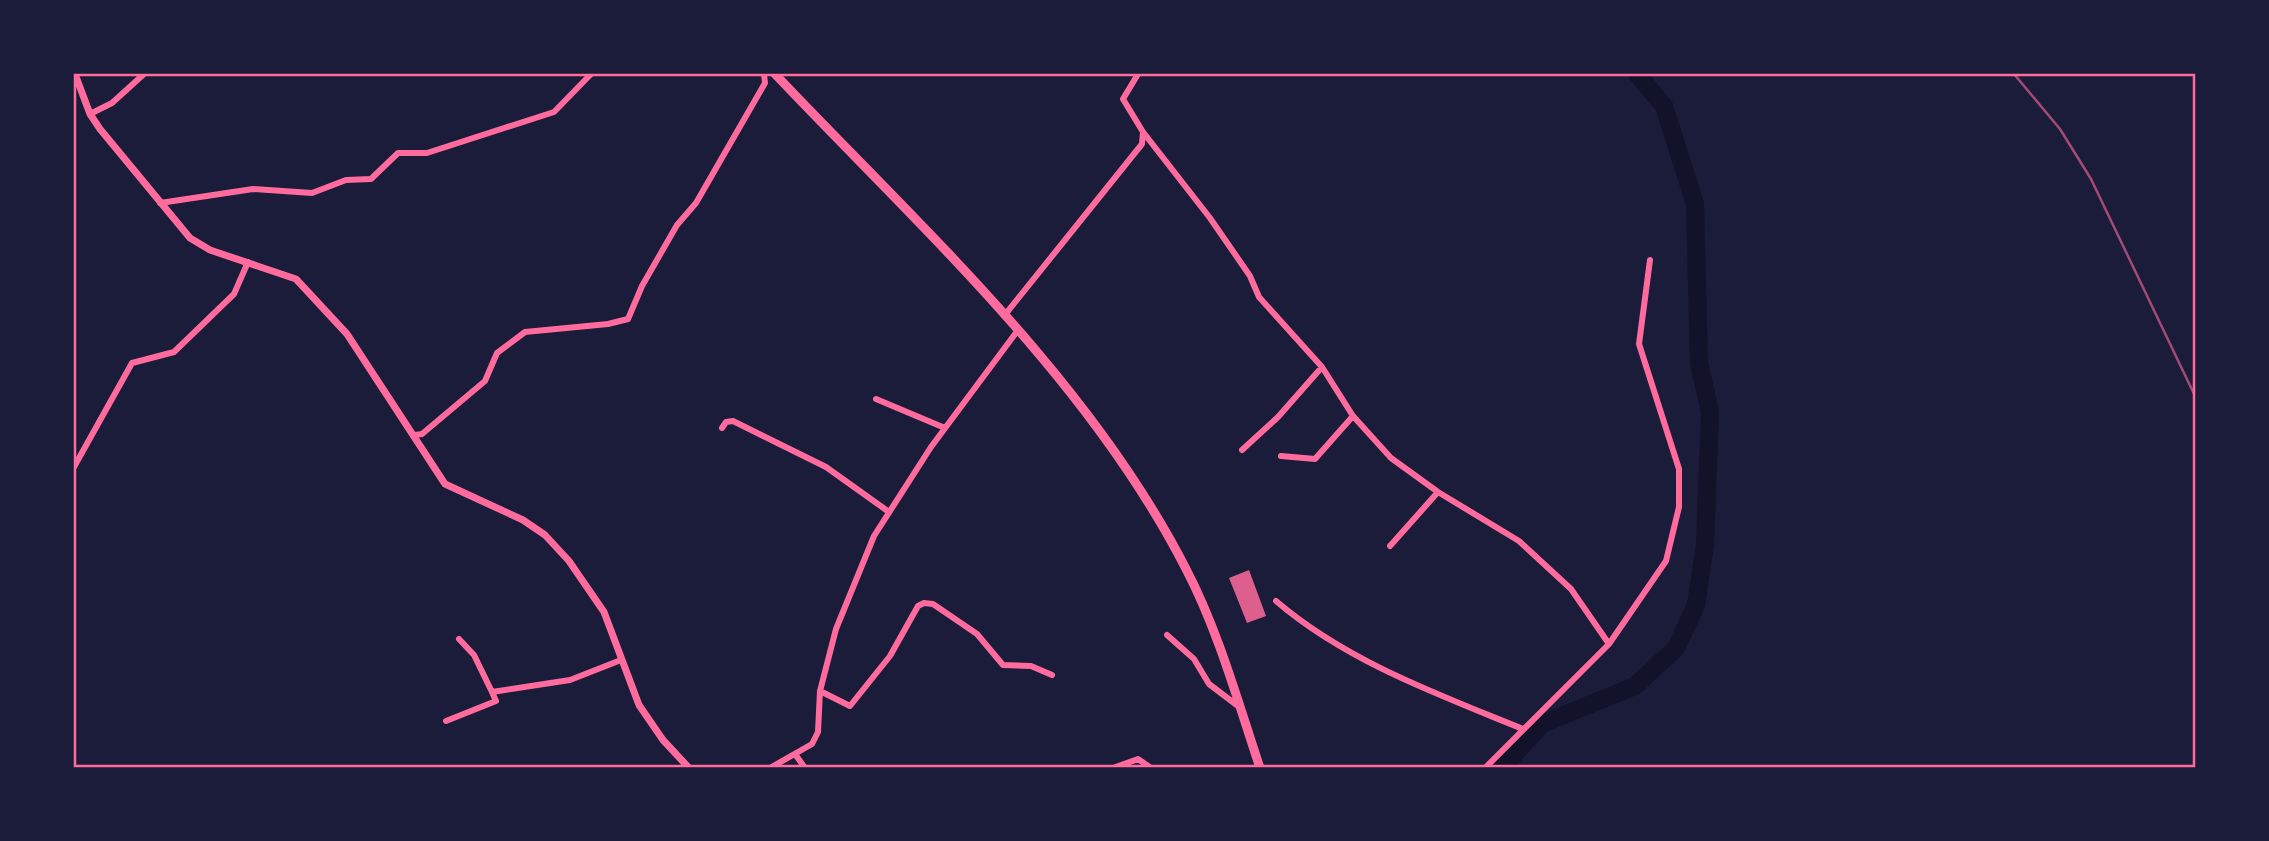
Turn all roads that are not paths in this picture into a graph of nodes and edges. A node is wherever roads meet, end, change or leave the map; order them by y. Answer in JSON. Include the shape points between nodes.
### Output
{"nodes":[{"id":1,"x":75,"y":74,"type":"edge"},
{"id":2,"x":144,"y":74,"type":"edge"},
{"id":3,"x":591,"y":74,"type":"edge"},
{"id":4,"x":764,"y":74,"type":"edge"},
{"id":5,"x":775,"y":74,"type":"edge"},
{"id":6,"x":1138,"y":74,"type":"edge"},
{"id":7,"x":90,"y":114,"type":"junction"},
{"id":8,"x":1143,"y":132,"type":"junction"},
{"id":9,"x":160,"y":203,"type":"junction"},
{"id":10,"x":1650,"y":260,"type":"dead end"},
{"id":11,"x":248,"y":262,"type":"junction"},
{"id":12,"x":1004,"y":316,"type":"junction"},
{"id":13,"x":1018,"y":330,"type":"junction"},
{"id":14,"x":1322,"y":367,"type":"junction"},
{"id":15,"x":876,"y":399,"type":"dead end"},
{"id":16,"x":1353,"y":416,"type":"junction"},
{"id":17,"x":722,"y":428,"type":"dead end"},
{"id":18,"x":945,"y":428,"type":"junction"},
{"id":19,"x":415,"y":435,"type":"junction"},
{"id":20,"x":1242,"y":450,"type":"dead end"},
{"id":21,"x":1281,"y":456,"type":"dead end"},
{"id":22,"x":74,"y":467,"type":"edge"},
{"id":23,"x":1438,"y":492,"type":"junction"},
{"id":24,"x":889,"y":512,"type":"junction"},
{"id":25,"x":1390,"y":546,"type":"dead end"},
{"id":26,"x":1276,"y":601,"type":"dead end"},
{"id":27,"x":1167,"y":635,"type":"dead end"},
{"id":28,"x":459,"y":639,"type":"dead end"},
{"id":29,"x":1609,"y":644,"type":"junction"},
{"id":30,"x":621,"y":660,"type":"junction"},
{"id":31,"x":1052,"y":675,"type":"dead end"},
{"id":32,"x":820,"y":691,"type":"junction"},
{"id":33,"x":492,"y":692,"type":"junction"},
{"id":34,"x":1238,"y":706,"type":"junction"},
{"id":35,"x":446,"y":721,"type":"dead end"},
{"id":36,"x":1523,"y":729,"type":"junction"},
{"id":37,"x":794,"y":754,"type":"junction"},
{"id":38,"x":689,"y":768,"type":"edge"},
{"id":39,"x":770,"y":768,"type":"edge"},
{"id":40,"x":805,"y":768,"type":"edge"},
{"id":41,"x":1113,"y":768,"type":"edge"},
{"id":42,"x":1151,"y":768,"type":"edge"},
{"id":43,"x":1259,"y":768,"type":"edge"},
{"id":44,"x":1485,"y":768,"type":"edge"}],
"edges":[{"from":1,"to":7,"type":"street"},
{"from":2,"to":7,"type":"street","via":[[112,103]]},
{"from":3,"to":9,"type":"street","via":[[554,112],[427,153],[398,153],[371,179],[346,180],[312,194],[253,189]]},
{"from":4,"to":19,"type":"street","via":[[765,83],[695,204],[677,225],[628,319],[525,332],[497,353],[485,381]]},
{"from":5,"to":12,"type":"main road"},
{"from":6,"to":8,"type":"street","via":[[1124,99]]},
{"from":7,"to":9,"type":"street"},
{"from":8,"to":12,"type":"street","via":[[1142,144],[1128,165]]},
{"from":8,"to":14,"type":"street","via":[[1210,218],[1259,297]]},
{"from":9,"to":11,"type":"street","via":[[190,238]]},
{"from":10,"to":29,"type":"street","via":[[1639,344],[1679,469],[1679,507],[1667,561]]},
{"from":11,"to":19,"type":"street","via":[[296,279],[317,299],[347,334]]},
{"from":11,"to":22,"type":"street","via":[[234,294],[174,352],[132,363]]},
{"from":12,"to":13,"type":"main road"},
{"from":13,"to":18,"type":"street"},
{"from":13,"to":34,"type":"main road","via":[[1121,458],[1147,501],[1200,600]]},
{"from":14,"to":16,"type":"street"},
{"from":14,"to":20,"type":"street"},
{"from":15,"to":18,"type":"street"},
{"from":16,"to":21,"type":"street","via":[[1315,459]]},
{"from":16,"to":23,"type":"street","via":[[1391,458]]},
{"from":17,"to":24,"type":"street","via":[[733,421],[826,467]]},
{"from":18,"to":24,"type":"street"},
{"from":19,"to":30,"type":"street","via":[[445,484],[523,520],[569,561],[604,612]]},
{"from":23,"to":25,"type":"street"},
{"from":23,"to":29,"type":"street","via":[[1518,541],[1571,589]]},
{"from":24,"to":32,"type":"street","via":[[874,536],[836,629]]},
{"from":26,"to":36,"type":"street","via":[[1310,631],[1408,682]]},
{"from":27,"to":34,"type":"street","via":[[1194,659],[1209,684]]},
{"from":28,"to":33,"type":"street","via":[[474,655]]},
{"from":29,"to":36,"type":"street"},
{"from":30,"to":33,"type":"street","via":[[570,680]]},
{"from":30,"to":38,"type":"street","via":[[639,705]]},
{"from":31,"to":32,"type":"street","via":[[1031,666],[1003,666],[976,634],[933,604],[924,603],[850,706]]},
{"from":32,"to":37,"type":"street","via":[[818,732],[812,744]]},
{"from":33,"to":35,"type":"street","via":[[496,701]]},
{"from":34,"to":43,"type":"main road"},
{"from":36,"to":44,"type":"street"},
{"from":37,"to":39,"type":"street"},
{"from":37,"to":40,"type":"street"},
{"from":41,"to":42,"type":"street","via":[[1138,759]]}]}
